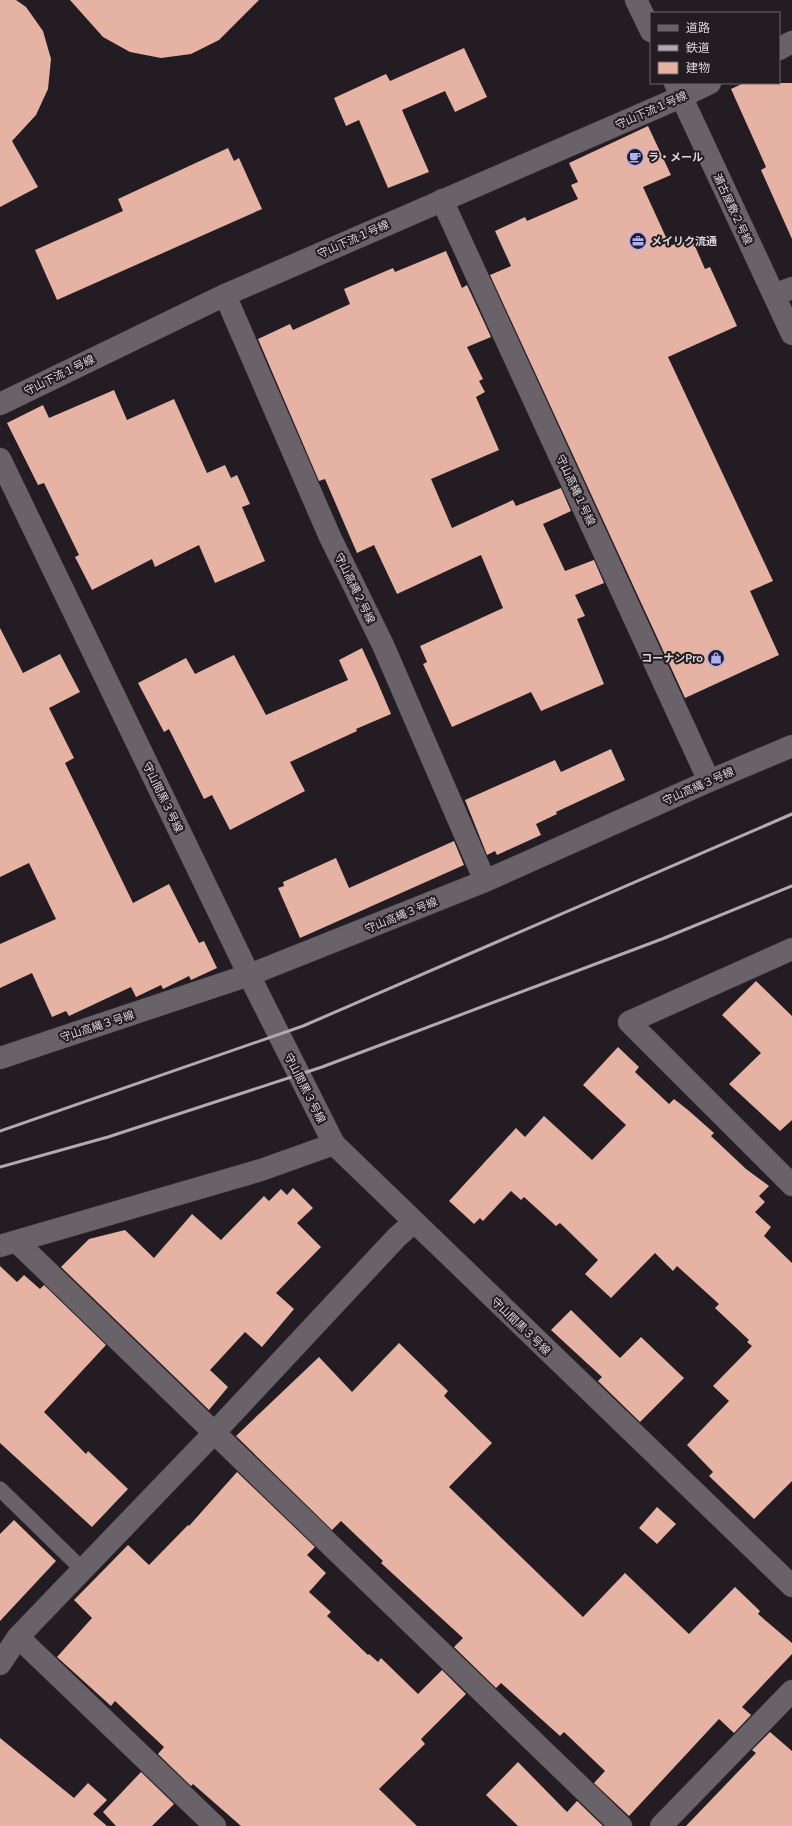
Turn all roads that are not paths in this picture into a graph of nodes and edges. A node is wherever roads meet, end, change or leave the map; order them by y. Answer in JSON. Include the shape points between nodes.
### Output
{"nodes":[{"id":1,"x":636,"y":0,"type":"edge"},
{"id":2,"x":650,"y":30,"type":"edge"},
{"id":3,"x":792,"y":42,"type":"edge"},
{"id":4,"x":780,"y":48,"type":"edge"},
{"id":5,"x":705,"y":84,"type":"edge"},
{"id":6,"x":678,"y":90,"type":"edge"},
{"id":7,"x":442,"y":200,"type":"junction"},
{"id":8,"x":783,"y":292,"type":"edge"},
{"id":9,"x":225,"y":295,"type":"junction"},
{"id":10,"x":792,"y":334,"type":"edge"},
{"id":11,"x":0,"y":404,"type":"edge"},
{"id":12,"x":0,"y":459,"type":"edge"},
{"id":13,"x":792,"y":746,"type":"edge"},
{"id":14,"x":709,"y":781,"type":"junction"},
{"id":15,"x":485,"y":881,"type":"junction"},
{"id":16,"x":792,"y":949,"type":"edge"},
{"id":17,"x":248,"y":975,"type":"junction"},
{"id":18,"x":0,"y":1058,"type":"edge"},
{"id":19,"x":334,"y":1144,"type":"junction"},
{"id":20,"x":792,"y":1185,"type":"edge"},
{"id":21,"x":414,"y":1222,"type":"junction"},
{"id":22,"x":8,"y":1244,"type":"edge"},
{"id":23,"x":214,"y":1433,"type":"junction"},
{"id":24,"x":0,"y":1489,"type":"edge"},
{"id":25,"x":83,"y":1570,"type":"junction"},
{"id":26,"x":792,"y":1586,"type":"edge"},
{"id":27,"x":18,"y":1637,"type":"junction"},
{"id":28,"x":0,"y":1664,"type":"edge"},
{"id":29,"x":792,"y":1690,"type":"edge"},
{"id":30,"x":215,"y":1826,"type":"edge"},
{"id":31,"x":621,"y":1826,"type":"edge"},
{"id":32,"x":661,"y":1826,"type":"edge"}],
"edges":[{"from":1,"to":2,"type":"street"},
{"from":3,"to":4,"type":"street"},
{"from":5,"to":6,"type":"street","name":"守山下流１号線"},
{"from":6,"to":7,"type":"street","name":"守山下流１号線"},
{"from":6,"to":8,"type":"street","name":"瀬古屋敷２号線"},
{"from":7,"to":9,"type":"street","name":"守山下流１号線"},
{"from":7,"to":14,"type":"street","name":"守山高縄１号線"},
{"from":8,"to":10,"type":"street","name":"瀬古屋敷２号線"},
{"from":9,"to":11,"type":"street","name":"守山下流１号線"},
{"from":9,"to":15,"type":"street","name":"守山高縄２号線","via":[[330,537],[383,645]]},
{"from":12,"to":17,"type":"street","name":"守山間黒３号線"},
{"from":13,"to":14,"type":"street","name":"守山高縄３号線"},
{"from":14,"to":15,"type":"street","name":"守山高縄３号線"},
{"from":15,"to":17,"type":"street","name":"守山高縄３号線"},
{"from":16,"to":20,"type":"street","via":[[629,1022]]},
{"from":17,"to":18,"type":"street","name":"守山高縄３号線"},
{"from":17,"to":19,"type":"street","name":"守山間黒３号線"},
{"from":19,"to":21,"type":"street","name":"守山間黒３号線"},
{"from":19,"to":22,"type":"street","via":[[261,1170]]},
{"from":21,"to":23,"type":"street"},
{"from":21,"to":26,"type":"street","name":"守山間黒３号線"},
{"from":22,"to":23,"type":"street"},
{"from":23,"to":25,"type":"street"},
{"from":23,"to":31,"type":"street"},
{"from":24,"to":25,"type":"lane"},
{"from":25,"to":27,"type":"street"},
{"from":27,"to":28,"type":"street"},
{"from":27,"to":30,"type":"street"},
{"from":29,"to":32,"type":"street"}]}
